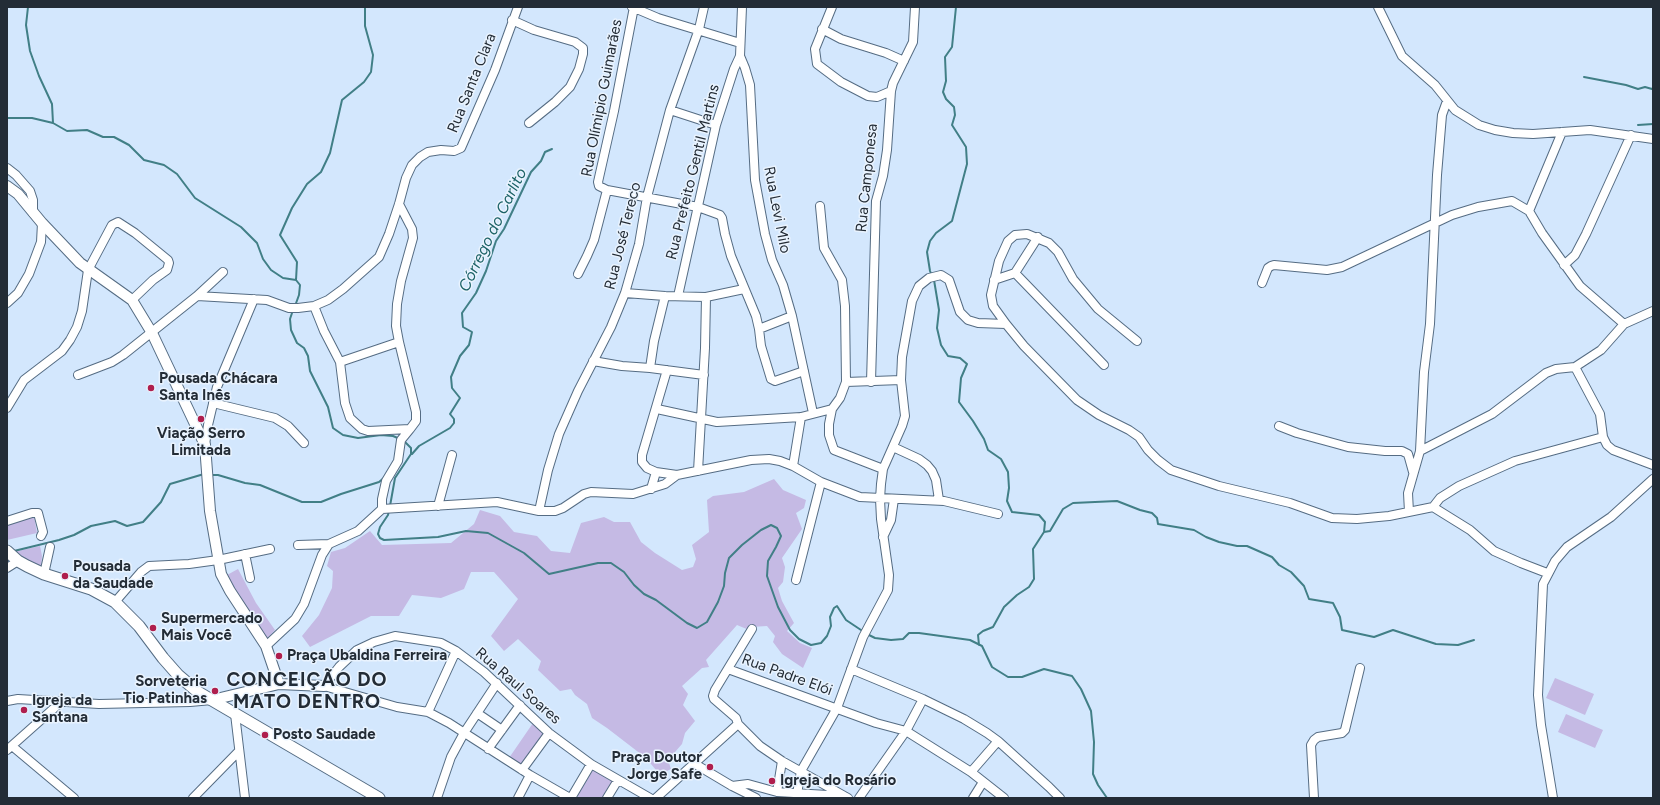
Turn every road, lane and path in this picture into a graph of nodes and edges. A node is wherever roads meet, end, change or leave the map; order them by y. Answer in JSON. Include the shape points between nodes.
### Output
{"nodes":[{"id":1,"x":518,"y":7,"type":"edge"},
{"id":2,"x":633,"y":7,"type":"edge"},
{"id":3,"x":704,"y":7,"type":"edge"},
{"id":4,"x":742,"y":7,"type":"edge"},
{"id":5,"x":832,"y":7,"type":"edge"},
{"id":6,"x":915,"y":7,"type":"edge"},
{"id":7,"x":1378,"y":7,"type":"edge"},
{"id":8,"x":512,"y":20,"type":"junction"},
{"id":9,"x":699,"y":29,"type":"junction"},
{"id":10,"x":822,"y":29,"type":"junction"},
{"id":11,"x":740,"y":42,"type":"junction"},
{"id":12,"x":740,"y":56,"type":"junction"},
{"id":13,"x":904,"y":61,"type":"junction"},
{"id":14,"x":891,"y":91,"type":"junction"},
{"id":15,"x":1447,"y":101,"type":"junction"},
{"id":16,"x":670,"y":110,"type":"junction"},
{"id":17,"x":529,"y":123,"type":"dead end"},
{"id":18,"x":716,"y":125,"type":"junction"},
{"id":19,"x":1562,"y":132,"type":"junction"},
{"id":20,"x":1631,"y":135,"type":"junction"},
{"id":21,"x":1653,"y":139,"type":"edge"},
{"id":22,"x":7,"y":168,"type":"edge"},
{"id":23,"x":7,"y":186,"type":"edge"},
{"id":24,"x":606,"y":190,"type":"junction"},
{"id":25,"x":647,"y":197,"type":"junction"},
{"id":26,"x":399,"y":204,"type":"junction"},
{"id":27,"x":820,"y":206,"type":"dead end"},
{"id":28,"x":698,"y":207,"type":"junction"},
{"id":29,"x":1529,"y":212,"type":"junction"},
{"id":30,"x":33,"y":213,"type":"junction"},
{"id":31,"x":42,"y":223,"type":"junction"},
{"id":32,"x":1434,"y":224,"type":"junction"},
{"id":33,"x":1038,"y":237,"type":"junction"},
{"id":34,"x":1564,"y":265,"type":"junction"},
{"id":35,"x":88,"y":270,"type":"junction"},
{"id":36,"x":223,"y":272,"type":"dead end"},
{"id":37,"x":1016,"y":273,"type":"junction"},
{"id":38,"x":578,"y":274,"type":"dead end"},
{"id":39,"x":994,"y":280,"type":"junction"},
{"id":40,"x":1262,"y":283,"type":"dead end"},
{"id":41,"x":744,"y":289,"type":"junction"},
{"id":42,"x":625,"y":293,"type":"junction"},
{"id":43,"x":196,"y":296,"type":"junction"},
{"id":44,"x":665,"y":296,"type":"junction"},
{"id":45,"x":678,"y":296,"type":"junction"},
{"id":46,"x":706,"y":297,"type":"junction"},
{"id":47,"x":254,"y":299,"type":"junction"},
{"id":48,"x":132,"y":300,"type":"junction"},
{"id":49,"x":7,"y":303,"type":"edge"},
{"id":50,"x":314,"y":306,"type":"junction"},
{"id":51,"x":1653,"y":311,"type":"edge"},
{"id":52,"x":792,"y":316,"type":"junction"},
{"id":53,"x":1006,"y":324,"type":"junction"},
{"id":54,"x":1624,"y":324,"type":"junction"},
{"id":55,"x":759,"y":329,"type":"junction"},
{"id":56,"x":152,"y":333,"type":"junction"},
{"id":57,"x":1137,"y":341,"type":"dead end"},
{"id":58,"x":399,"y":342,"type":"junction"},
{"id":59,"x":593,"y":361,"type":"junction"},
{"id":60,"x":340,"y":362,"type":"junction"},
{"id":61,"x":1104,"y":365,"type":"dead end"},
{"id":62,"x":1575,"y":367,"type":"junction"},
{"id":63,"x":650,"y":368,"type":"junction"},
{"id":64,"x":667,"y":370,"type":"junction"},
{"id":65,"x":804,"y":370,"type":"junction"},
{"id":66,"x":78,"y":375,"type":"dead end"},
{"id":67,"x":704,"y":375,"type":"junction"},
{"id":68,"x":901,"y":380,"type":"junction"},
{"id":69,"x":846,"y":382,"type":"junction"},
{"id":70,"x":871,"y":382,"type":"junction"},
{"id":71,"x":213,"y":403,"type":"junction"},
{"id":72,"x":7,"y":408,"type":"edge"},
{"id":73,"x":656,"y":409,"type":"junction"},
{"id":74,"x":832,"y":409,"type":"junction"},
{"id":75,"x":813,"y":413,"type":"junction"},
{"id":76,"x":801,"y":417,"type":"junction"},
{"id":77,"x":702,"y":420,"type":"junction"},
{"id":78,"x":412,"y":426,"type":"junction"},
{"id":79,"x":1279,"y":426,"type":"dead end"},
{"id":80,"x":1602,"y":437,"type":"junction"},
{"id":81,"x":304,"y":443,"type":"dead end"},
{"id":82,"x":205,"y":445,"type":"junction"},
{"id":83,"x":893,"y":447,"type":"junction"},
{"id":84,"x":1420,"y":451,"type":"junction"},
{"id":85,"x":452,"y":455,"type":"dead end"},
{"id":86,"x":1653,"y":465,"type":"edge"},
{"id":87,"x":793,"y":466,"type":"junction"},
{"id":88,"x":883,"y":469,"type":"junction"},
{"id":89,"x":698,"y":471,"type":"junction"},
{"id":90,"x":656,"y":472,"type":"junction"},
{"id":91,"x":677,"y":475,"type":"junction"},
{"id":92,"x":1413,"y":475,"type":"junction"},
{"id":93,"x":1653,"y":479,"type":"edge"},
{"id":94,"x":821,"y":482,"type":"junction"},
{"id":95,"x":652,"y":489,"type":"junction"},
{"id":96,"x":880,"y":499,"type":"junction"},
{"id":97,"x":894,"y":499,"type":"junction"},
{"id":98,"x":939,"y":500,"type":"junction"},
{"id":99,"x":438,"y":506,"type":"junction"},
{"id":100,"x":1433,"y":507,"type":"junction"},
{"id":101,"x":389,"y":508,"type":"junction"},
{"id":102,"x":539,"y":511,"type":"junction"},
{"id":103,"x":1409,"y":512,"type":"junction"},
{"id":104,"x":998,"y":514,"type":"dead end"},
{"id":105,"x":7,"y":521,"type":"edge"},
{"id":106,"x":41,"y":536,"type":"dead end"},
{"id":107,"x":883,"y":537,"type":"junction"},
{"id":108,"x":329,"y":544,"type":"junction"},
{"id":109,"x":298,"y":545,"type":"dead end"},
{"id":110,"x":50,"y":547,"type":"dead end"},
{"id":111,"x":270,"y":550,"type":"dead end"},
{"id":112,"x":245,"y":554,"type":"junction"},
{"id":113,"x":12,"y":556,"type":"edge"},
{"id":114,"x":218,"y":560,"type":"junction"},
{"id":115,"x":7,"y":568,"type":"edge"},
{"id":116,"x":1547,"y":573,"type":"junction"},
{"id":117,"x":44,"y":574,"type":"junction"},
{"id":118,"x":250,"y":578,"type":"dead end"},
{"id":119,"x":796,"y":580,"type":"dead end"},
{"id":120,"x":115,"y":602,"type":"junction"},
{"id":121,"x":752,"y":629,"type":"dead end"},
{"id":122,"x":266,"y":646,"type":"junction"},
{"id":123,"x":456,"y":651,"type":"junction"},
{"id":124,"x":1360,"y":668,"type":"dead end"},
{"id":125,"x":728,"y":669,"type":"junction"},
{"id":126,"x":851,"y":669,"type":"junction"},
{"id":127,"x":279,"y":684,"type":"junction"},
{"id":128,"x":497,"y":684,"type":"junction"},
{"id":129,"x":324,"y":686,"type":"junction"},
{"id":130,"x":233,"y":696,"type":"junction"},
{"id":131,"x":923,"y":699,"type":"junction"},
{"id":132,"x":212,"y":700,"type":"junction"},
{"id":133,"x":7,"y":701,"type":"edge"},
{"id":134,"x":61,"y":702,"type":"junction"},
{"id":135,"x":520,"y":705,"type":"junction"},
{"id":136,"x":837,"y":708,"type":"junction"},
{"id":137,"x":428,"y":712,"type":"junction"},
{"id":138,"x":477,"y":713,"type":"junction"},
{"id":139,"x":236,"y":714,"type":"junction"},
{"id":140,"x":738,"y":724,"type":"junction"},
{"id":141,"x":502,"y":730,"type":"junction"},
{"id":142,"x":906,"y":731,"type":"junction"},
{"id":143,"x":464,"y":732,"type":"junction"},
{"id":144,"x":549,"y":733,"type":"junction"},
{"id":145,"x":998,"y":740,"type":"junction"},
{"id":146,"x":10,"y":748,"type":"edge"},
{"id":147,"x":488,"y":749,"type":"junction"},
{"id":148,"x":239,"y":751,"type":"junction"},
{"id":149,"x":782,"y":761,"type":"junction"},
{"id":150,"x":591,"y":764,"type":"junction"},
{"id":151,"x":695,"y":764,"type":"junction"},
{"id":152,"x":522,"y":770,"type":"junction"},
{"id":153,"x":801,"y":771,"type":"junction"},
{"id":154,"x":971,"y":772,"type":"junction"},
{"id":155,"x":530,"y":775,"type":"junction"},
{"id":156,"x":618,"y":780,"type":"junction"},
{"id":157,"x":983,"y":782,"type":"junction"},
{"id":158,"x":732,"y":786,"type":"junction"},
{"id":159,"x":777,"y":792,"type":"junction"},
{"id":160,"x":797,"y":794,"type":"junction"},
{"id":161,"x":846,"y":797,"type":"edge"},
{"id":162,"x":74,"y":798,"type":"edge"},
{"id":163,"x":193,"y":798,"type":"edge"},
{"id":164,"x":245,"y":798,"type":"edge"},
{"id":165,"x":379,"y":798,"type":"edge"},
{"id":166,"x":437,"y":798,"type":"edge"},
{"id":167,"x":518,"y":798,"type":"edge"},
{"id":168,"x":571,"y":798,"type":"edge"},
{"id":169,"x":607,"y":798,"type":"edge"},
{"id":170,"x":650,"y":798,"type":"edge"},
{"id":171,"x":656,"y":798,"type":"edge"},
{"id":172,"x":756,"y":798,"type":"edge"},
{"id":173,"x":859,"y":798,"type":"edge"},
{"id":174,"x":973,"y":798,"type":"edge"},
{"id":175,"x":1004,"y":798,"type":"edge"},
{"id":176,"x":1060,"y":798,"type":"edge"},
{"id":177,"x":1314,"y":798,"type":"edge"},
{"id":178,"x":1553,"y":798,"type":"edge"}],
"edges":[{"from":1,"to":8,"type":"street","name":"Rua Santa Clara"},
{"from":2,"to":9,"type":"street","via":[[658,18]]},
{"from":2,"to":24,"type":"street","name":"Rua Olímipio Guimarães","via":[[598,182],[601,188]]},
{"from":3,"to":9,"type":"street","name":"Rua José Tereco"},
{"from":4,"to":11,"type":"street","name":"Rua Prefeito Gentil Martins"},
{"from":5,"to":10,"type":"street"},
{"from":6,"to":13,"type":"street","name":"Rua Camponesa","via":[[913,42]]},
{"from":7,"to":15,"type":"street","via":[[1402,56],[1435,85]]},
{"from":8,"to":17,"type":"street","name":"Rua Santa Clara","via":[[534,30],[575,42],[583,48],[579,69],[570,87]]},
{"from":8,"to":26,"type":"street","name":"Rua Santa Clara","via":[[495,70],[460,148],[454,151],[428,152],[420,156],[409,171]]},
{"from":9,"to":11,"type":"street"},
{"from":9,"to":16,"type":"street","name":"Rua José Tereco"},
{"from":10,"to":13,"type":"street","via":[[841,39]]},
{"from":10,"to":14,"type":"street","via":[[815,49],[815,58],[821,68],[868,96],[877,97]]},
{"from":11,"to":12,"type":"street","name":"Rua Prefeito Gentil Martins"},
{"from":12,"to":18,"type":"street","name":"Rua Prefeito Gentil Martins"},
{"from":12,"to":52,"type":"street","name":"Rua Levi Milo","via":[[750,85],[755,180],[765,234]]},
{"from":13,"to":14,"type":"street","name":"Rua Camponesa"},
{"from":14,"to":70,"type":"street","name":"Rua Camponesa","via":[[887,150],[876,201]]},
{"from":15,"to":19,"type":"street","via":[[1465,117],[1495,130],[1533,134]]},
{"from":15,"to":32,"type":"street","via":[[1442,115]]},
{"from":16,"to":18,"type":"street"},
{"from":16,"to":25,"type":"street","name":"Rua José Tereco"},
{"from":18,"to":28,"type":"street","name":"Rua Prefeito Gentil Martins"},
{"from":19,"to":20,"type":"street","via":[[1590,130]]},
{"from":19,"to":29,"type":"street"},
{"from":20,"to":21,"type":"street"},
{"from":20,"to":34,"type":"street","via":[[1586,234],[1575,255]]},
{"from":22,"to":30,"type":"street","via":[[30,190]]},
{"from":23,"to":30,"type":"street","via":[[18,194]]},
{"from":24,"to":25,"type":"street"},
{"from":24,"to":38,"type":"street","via":[[594,240]]},
{"from":25,"to":28,"type":"street"},
{"from":25,"to":42,"type":"street","name":"Rua José Tereco","via":[[639,244]]},
{"from":26,"to":50,"type":"street","name":"Rua Santa Clara","via":[[379,257],[343,289]]},
{"from":26,"to":58,"type":"street","via":[[410,221],[413,238],[397,304],[396,326]]},
{"from":27,"to":69,"type":"street","via":[[824,248],[838,271],[844,288]]},
{"from":28,"to":41,"type":"street","via":[[716,212],[722,218],[731,256]]},
{"from":28,"to":45,"type":"street","name":"Rua Prefeito Gentil Martins"},
{"from":29,"to":32,"type":"street","via":[[1512,201],[1478,207]]},
{"from":29,"to":34,"type":"street"},
{"from":30,"to":31,"type":"street"},
{"from":31,"to":35,"type":"street"},
{"from":31,"to":49,"type":"street","via":[[41,242],[29,274],[18,293]]},
{"from":32,"to":40,"type":"street","via":[[1342,267],[1327,270],[1274,265],[1268,268]]},
{"from":32,"to":84,"type":"street","via":[[1430,324],[1424,372]]},
{"from":33,"to":37,"type":"street"},
{"from":33,"to":39,"type":"street","via":[[1027,234],[1015,235],[1008,241]]},
{"from":33,"to":57,"type":"street","via":[[1049,242],[1058,252],[1073,279],[1098,309]]},
{"from":34,"to":54,"type":"street","via":[[1580,286]]},
{"from":35,"to":48,"type":"street"},
{"from":35,"to":48,"type":"street","via":[[112,225],[121,223],[169,263],[167,270]]},
{"from":35,"to":72,"type":"street","via":[[82,311],[70,340],[62,351],[24,380]]},
{"from":36,"to":43,"type":"street"},
{"from":37,"to":39,"type":"street"},
{"from":37,"to":61,"type":"street"},
{"from":39,"to":53,"type":"street","via":[[991,301]]},
{"from":41,"to":46,"type":"street"},
{"from":41,"to":55,"type":"street"},
{"from":42,"to":44,"type":"street"},
{"from":42,"to":59,"type":"street","name":"Rua José Tereco"},
{"from":43,"to":47,"type":"street","name":"Rua Santa Clara"},
{"from":43,"to":56,"type":"street"},
{"from":44,"to":45,"type":"street"},
{"from":44,"to":63,"type":"street"},
{"from":45,"to":46,"type":"street"},
{"from":46,"to":67,"type":"street"},
{"from":47,"to":50,"type":"street","name":"Rua Santa Clara","via":[[267,300],[289,308]]},
{"from":47,"to":71,"type":"street","via":[[217,387]]},
{"from":48,"to":56,"type":"street"},
{"from":50,"to":60,"type":"street"},
{"from":51,"to":54,"type":"street"},
{"from":52,"to":55,"type":"street"},
{"from":52,"to":65,"type":"street","name":"Rua Levi Milo"},
{"from":53,"to":68,"type":"street","via":[[968,320],[960,312],[949,280],[941,275],[929,278],[919,286],[912,301],[902,357]]},
{"from":53,"to":103,"type":"street","via":[[1077,400],[1129,430],[1158,460],[1172,470],[1219,486],[1290,503],[1332,518],[1357,519]]},
{"from":54,"to":62,"type":"street","via":[[1601,350]]},
{"from":55,"to":65,"type":"street","via":[[761,346],[771,379],[775,381]]},
{"from":56,"to":66,"type":"street","via":[[112,362]]},
{"from":56,"to":82,"type":"street"},
{"from":58,"to":60,"type":"street"},
{"from":58,"to":78,"type":"street","via":[[416,412]]},
{"from":59,"to":63,"type":"street"},
{"from":59,"to":102,"type":"street","name":"Rua José Tereco","via":[[559,434]]},
{"from":60,"to":78,"type":"street","via":[[345,403],[350,418],[362,429],[368,431]]},
{"from":62,"to":80,"type":"street","via":[[1600,414]]},
{"from":62,"to":84,"type":"street","via":[[1546,373],[1492,414]]},
{"from":63,"to":64,"type":"street"},
{"from":64,"to":67,"type":"street"},
{"from":64,"to":73,"type":"street"},
{"from":65,"to":75,"type":"street","name":"Rua Levi Milo"},
{"from":67,"to":77,"type":"street"},
{"from":68,"to":70,"type":"street"},
{"from":68,"to":83,"type":"street","via":[[905,416]]},
{"from":69,"to":70,"type":"street"},
{"from":69,"to":74,"type":"street","via":[[840,398]]},
{"from":71,"to":81,"type":"street","via":[[275,418],[288,426]]},
{"from":71,"to":82,"type":"street"},
{"from":73,"to":77,"type":"street"},
{"from":73,"to":90,"type":"street","via":[[642,462]]},
{"from":74,"to":75,"type":"street"},
{"from":74,"to":88,"type":"street","via":[[829,435],[834,450]]},
{"from":75,"to":76,"type":"street"},
{"from":76,"to":77,"type":"street","via":[[717,422]]},
{"from":76,"to":87,"type":"street"},
{"from":77,"to":89,"type":"street"},
{"from":78,"to":101,"type":"street","via":[[402,439],[398,460],[388,478],[382,499]]},
{"from":79,"to":92,"type":"street","via":[[1297,434],[1348,447],[1402,451],[1411,459]]},
{"from":80,"to":86,"type":"street","via":[[1613,450]]},
{"from":80,"to":100,"type":"street","via":[[1515,461],[1459,486],[1440,498]]},
{"from":82,"to":114,"type":"street","via":[[211,516]]},
{"from":83,"to":88,"type":"street"},
{"from":83,"to":98,"type":"street","via":[[927,464],[936,480]]},
{"from":84,"to":92,"type":"street"},
{"from":85,"to":99,"type":"street"},
{"from":87,"to":89,"type":"street","via":[[769,459],[751,460]]},
{"from":87,"to":94,"type":"street"},
{"from":88,"to":96,"type":"street"},
{"from":89,"to":91,"type":"street"},
{"from":90,"to":91,"type":"street"},
{"from":90,"to":95,"type":"street"},
{"from":91,"to":95,"type":"street"},
{"from":92,"to":103,"type":"street","via":[[1408,493]]},
{"from":93,"to":116,"type":"street","via":[[1611,517],[1567,547]]},
{"from":94,"to":96,"type":"street","via":[[860,497]]},
{"from":94,"to":119,"type":"street"},
{"from":95,"to":102,"type":"street","via":[[633,494],[591,492],[555,511]]},
{"from":96,"to":97,"type":"street"},
{"from":96,"to":107,"type":"street"},
{"from":97,"to":98,"type":"street"},
{"from":97,"to":107,"type":"street","via":[[891,520]]},
{"from":98,"to":104,"type":"street"},
{"from":99,"to":101,"type":"street"},
{"from":99,"to":102,"type":"street","via":[[497,502]]},
{"from":100,"to":103,"type":"street"},
{"from":100,"to":116,"type":"street","via":[[1470,530],[1494,551]]},
{"from":101,"to":108,"type":"street","via":[[358,531]]},
{"from":105,"to":106,"type":"street","via":[[32,512],[38,513],[43,532]]},
{"from":107,"to":126,"type":"street","via":[[889,575],[888,590],[866,628]]},
{"from":108,"to":109,"type":"street"},
{"from":108,"to":122,"type":"street","via":[[322,555],[304,604],[295,619]]},
{"from":110,"to":117,"type":"street"},
{"from":111,"to":112,"type":"street"},
{"from":112,"to":114,"type":"street"},
{"from":112,"to":118,"type":"street"},
{"from":113,"to":115,"type":"street"},
{"from":113,"to":117,"type":"main road"},
{"from":114,"to":120,"type":"street","via":[[149,566]]},
{"from":114,"to":122,"type":"street","via":[[221,574],[230,591]]},
{"from":116,"to":178,"type":"street","via":[[1543,584],[1538,695]]},
{"from":117,"to":120,"type":"main road","via":[[91,589]]},
{"from":120,"to":132,"type":"main road","via":[[139,626],[178,675]]},
{"from":121,"to":125,"type":"street"},
{"from":122,"to":127,"type":"street"},
{"from":123,"to":128,"type":"street","name":"Rua Raul Soares"},
{"from":123,"to":129,"type":"street","name":"Rua Raul Soares","via":[[441,643],[395,636],[357,650]]},
{"from":123,"to":137,"type":"street"},
{"from":124,"to":177,"type":"street","via":[[1345,730],[1342,733],[1318,737],[1311,745]]},
{"from":125,"to":136,"type":"street","name":"Rua Padre Elói"},
{"from":125,"to":140,"type":"street","via":[[713,696],[736,718]]},
{"from":126,"to":131,"type":"street"},
{"from":126,"to":136,"type":"street"},
{"from":127,"to":129,"type":"street"},
{"from":127,"to":130,"type":"street"},
{"from":128,"to":135,"type":"street","name":"Rua Raul Soares"},
{"from":128,"to":138,"type":"street"},
{"from":129,"to":137,"type":"street","via":[[397,707]]},
{"from":130,"to":132,"type":"street"},
{"from":130,"to":139,"type":"street"},
{"from":131,"to":142,"type":"street"},
{"from":131,"to":145,"type":"street","via":[[964,719]]},
{"from":132,"to":134,"type":"street","via":[[99,704]]},
{"from":132,"to":139,"type":"main road"},
{"from":133,"to":134,"type":"street","via":[[18,699]]},
{"from":134,"to":146,"type":"street"},
{"from":135,"to":141,"type":"street"},
{"from":135,"to":144,"type":"street","name":"Rua Raul Soares"},
{"from":136,"to":142,"type":"street","name":"Rua Padre Elói"},
{"from":136,"to":153,"type":"street"},
{"from":137,"to":143,"type":"street"},
{"from":138,"to":141,"type":"street"},
{"from":138,"to":143,"type":"street"},
{"from":139,"to":148,"type":"street"},
{"from":139,"to":165,"type":"main road"},
{"from":140,"to":149,"type":"street","via":[[760,746]]},
{"from":140,"to":151,"type":"street"},
{"from":141,"to":147,"type":"street"},
{"from":142,"to":154,"type":"street","name":"Rua Padre Elói"},
{"from":142,"to":173,"type":"street"},
{"from":143,"to":147,"type":"street"},
{"from":143,"to":166,"type":"street","via":[[451,757]]},
{"from":144,"to":150,"type":"street","name":"Rua Raul Soares"},
{"from":144,"to":152,"type":"street"},
{"from":145,"to":154,"type":"street"},
{"from":145,"to":176,"type":"street"},
{"from":146,"to":162,"type":"street"},
{"from":147,"to":152,"type":"street"},
{"from":148,"to":163,"type":"street"},
{"from":148,"to":164,"type":"street"},
{"from":149,"to":153,"type":"street"},
{"from":149,"to":159,"type":"street"},
{"from":150,"to":156,"type":"street","name":"Rua Raul Soares"},
{"from":150,"to":168,"type":"street"},
{"from":151,"to":158,"type":"street"},
{"from":151,"to":171,"type":"street"},
{"from":152,"to":155,"type":"street"},
{"from":153,"to":160,"type":"street"},
{"from":153,"to":161,"type":"street"},
{"from":154,"to":157,"type":"street","name":"Rua Padre Elói"},
{"from":155,"to":167,"type":"street"},
{"from":155,"to":168,"type":"street"},
{"from":156,"to":169,"type":"street"},
{"from":156,"to":170,"type":"street","name":"Rua Raul Soares"},
{"from":157,"to":174,"type":"street"},
{"from":157,"to":175,"type":"street","name":"Rua Padre Elói"},
{"from":158,"to":159,"type":"street","via":[[748,784]]},
{"from":158,"to":172,"type":"street"},
{"from":159,"to":160,"type":"street"},
{"from":160,"to":161,"type":"street"}]}
